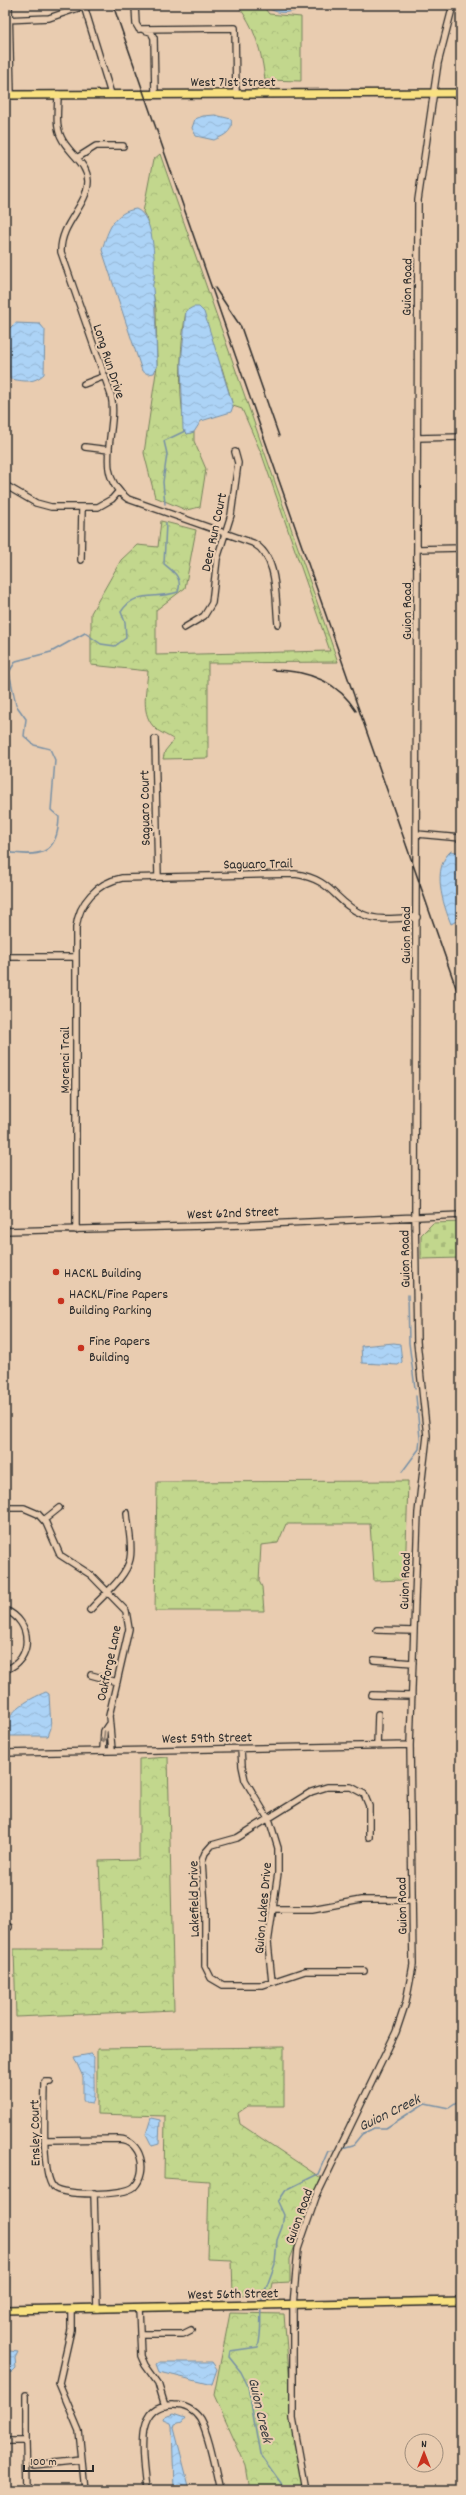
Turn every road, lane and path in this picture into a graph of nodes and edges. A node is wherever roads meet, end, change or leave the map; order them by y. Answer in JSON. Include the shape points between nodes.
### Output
{"nodes":[{"id":1,"x":9,"y":5,"type":"edge"},
{"id":2,"x":135,"y":5,"type":"edge"},
{"id":3,"x":453,"y":5,"type":"edge"},
{"id":4,"x":7,"y":19,"type":"edge"},
{"id":5,"x":139,"y":29,"type":"junction"},
{"id":6,"x":434,"y":93,"type":"junction"},
{"id":7,"x":461,"y":93,"type":"edge"},
{"id":8,"x":8,"y":94,"type":"edge"},
{"id":9,"x":58,"y":94,"type":"junction"},
{"id":10,"x":111,"y":94,"type":"junction"},
{"id":11,"x":155,"y":94,"type":"junction"},
{"id":12,"x":236,"y":94,"type":"junction"},
{"id":13,"x":123,"y":146,"type":"dead end"},
{"id":14,"x":77,"y":158,"type":"junction"},
{"id":15,"x":105,"y":376,"type":"junction"},
{"id":16,"x":84,"y":384,"type":"dead end"},
{"id":17,"x":461,"y":437,"type":"edge"},
{"id":18,"x":417,"y":438,"type":"junction"},
{"id":19,"x":85,"y":447,"type":"dead end"},
{"id":20,"x":109,"y":450,"type":"junction"},
{"id":21,"x":235,"y":452,"type":"dead end"},
{"id":22,"x":5,"y":485,"type":"edge"},
{"id":23,"x":120,"y":491,"type":"junction"},
{"id":24,"x":82,"y":508,"type":"junction"},
{"id":25,"x":226,"y":534,"type":"junction"},
{"id":26,"x":461,"y":548,"type":"edge"},
{"id":27,"x":418,"y":549,"type":"junction"},
{"id":28,"x":81,"y":560,"type":"dead end"},
{"id":29,"x":278,"y":624,"type":"dead end"},
{"id":30,"x":184,"y":628,"type":"dead end"},
{"id":31,"x":155,"y":739,"type":"dead end"},
{"id":32,"x":417,"y":834,"type":"junction"},
{"id":33,"x":461,"y":838,"type":"edge"},
{"id":34,"x":158,"y":877,"type":"junction"},
{"id":35,"x":90,"y":895,"type":"joint"},
{"id":36,"x":417,"y":917,"type":"junction"},
{"id":37,"x":5,"y":957,"type":"edge"},
{"id":38,"x":76,"y":957,"type":"junction"},
{"id":39,"x":461,"y":1215,"type":"edge"},
{"id":40,"x":415,"y":1216,"type":"junction"},
{"id":41,"x":76,"y":1230,"type":"junction"},
{"id":42,"x":5,"y":1231,"type":"edge"},
{"id":43,"x":5,"y":1508,"type":"edge"},
{"id":44,"x":60,"y":1508,"type":"dead end"},
{"id":45,"x":127,"y":1513,"type":"dead end"},
{"id":46,"x":44,"y":1520,"type":"junction"},
{"id":47,"x":108,"y":1590,"type":"junction"},
{"id":48,"x":5,"y":1610,"type":"edge"},
{"id":49,"x":90,"y":1610,"type":"dead end"},
{"id":50,"x":377,"y":1630,"type":"dead end"},
{"id":51,"x":414,"y":1631,"type":"junction"},
{"id":52,"x":374,"y":1660,"type":"dead end"},
{"id":53,"x":413,"y":1663,"type":"junction"},
{"id":54,"x":5,"y":1670,"type":"edge"},
{"id":55,"x":91,"y":1675,"type":"dead end"},
{"id":56,"x":117,"y":1682,"type":"junction"},
{"id":57,"x":372,"y":1695,"type":"dead end"},
{"id":58,"x":412,"y":1696,"type":"junction"},
{"id":59,"x":378,"y":1714,"type":"dead end"},
{"id":60,"x":108,"y":1725,"type":"junction"},
{"id":61,"x":410,"y":1745,"type":"junction"},
{"id":62,"x":377,"y":1746,"type":"junction"},
{"id":63,"x":242,"y":1749,"type":"junction"},
{"id":64,"x":103,"y":1750,"type":"junction"},
{"id":65,"x":112,"y":1750,"type":"junction"},
{"id":66,"x":5,"y":1753,"type":"edge"},
{"id":67,"x":268,"y":1818,"type":"junction"},
{"id":68,"x":369,"y":1837,"type":"dead end"},
{"id":69,"x":413,"y":1900,"type":"junction"},
{"id":70,"x":273,"y":1909,"type":"junction"},
{"id":71,"x":364,"y":1971,"type":"dead end"},
{"id":72,"x":272,"y":1982,"type":"junction"},
{"id":73,"x":50,"y":2082,"type":"dead end"},
{"id":74,"x":46,"y":2140,"type":"junction"},
{"id":75,"x":94,"y":2193,"type":"junction"},
{"id":76,"x":461,"y":2301,"type":"edge"},
{"id":77,"x":293,"y":2305,"type":"junction"},
{"id":78,"x":139,"y":2308,"type":"junction"},
{"id":79,"x":71,"y":2309,"type":"junction"},
{"id":80,"x":97,"y":2309,"type":"junction"},
{"id":81,"x":5,"y":2310,"type":"edge"},
{"id":82,"x":191,"y":2330,"type":"dead end"},
{"id":83,"x":140,"y":2334,"type":"junction"},
{"id":84,"x":26,"y":2395,"type":"dead end"},
{"id":85,"x":165,"y":2406,"type":"junction"},
{"id":86,"x":5,"y":2441,"type":"edge"},
{"id":87,"x":26,"y":2441,"type":"junction"},
{"id":88,"x":82,"y":2460,"type":"junction"},
{"id":89,"x":35,"y":2465,"type":"dead end"},
{"id":90,"x":27,"y":2490,"type":"edge"},
{"id":91,"x":85,"y":2490,"type":"edge"},
{"id":92,"x":146,"y":2490,"type":"edge"},
{"id":93,"x":220,"y":2490,"type":"edge"},
{"id":94,"x":306,"y":2490,"type":"edge"}],
"edges":[{"from":1,"to":4,"type":"street"},
{"from":2,"to":5,"type":"street","via":[[136,24]]},
{"from":3,"to":6,"type":"street","name":"Guion Road","via":[[442,46]]},
{"from":4,"to":8,"type":"street"},
{"from":4,"to":10,"type":"street","via":[[49,18],[84,6]]},
{"from":5,"to":11,"type":"street","via":[[151,32],[154,38]]},
{"from":5,"to":12,"type":"street","via":[[235,28]]},
{"from":6,"to":7,"type":"main road","name":"West 71st Street"},
{"from":6,"to":12,"type":"main road","name":"West 71st Street"},
{"from":6,"to":18,"type":"street","name":"Guion Road","via":[[419,194]]},
{"from":8,"to":9,"type":"main road","name":"West 71st Street"},
{"from":9,"to":10,"type":"main road","name":"West 71st Street"},
{"from":9,"to":14,"type":"street","name":"Long Run Drive","via":[[58,130],[63,142]]},
{"from":10,"to":11,"type":"main road","name":"West 71st Street"},
{"from":11,"to":12,"type":"main road","name":"West 71st Street"},
{"from":13,"to":14,"type":"street","via":[[96,146]]},
{"from":14,"to":15,"type":"street","name":"Long Run Drive","via":[[86,170],[88,185],[64,233],[61,252]]},
{"from":15,"to":16,"type":"street"},
{"from":15,"to":20,"type":"street","name":"Long Run Drive","via":[[113,408]]},
{"from":17,"to":18,"type":"street"},
{"from":18,"to":27,"type":"street","name":"Guion Road"},
{"from":19,"to":20,"type":"street"},
{"from":20,"to":23,"type":"street","name":"Long Run Drive","via":[[108,471]]},
{"from":21,"to":25,"type":"street","name":"Deer Run Court","via":[[238,463],[231,517]]},
{"from":22,"to":24,"type":"street","via":[[42,506]]},
{"from":23,"to":24,"type":"street","via":[[103,505]]},
{"from":23,"to":25,"type":"street","name":"Long Run Drive","via":[[135,501]]},
{"from":24,"to":28,"type":"street"},
{"from":25,"to":29,"type":"street","name":"Long Run Drive","via":[[257,545],[267,556],[271,568]]},
{"from":25,"to":30,"type":"street","name":"Deer Run Court","via":[[217,559],[210,609],[200,620]]},
{"from":26,"to":27,"type":"street"},
{"from":27,"to":32,"type":"street","name":"Guion Road"},
{"from":31,"to":34,"type":"street","name":"Saguaro Court"},
{"from":32,"to":33,"type":"street"},
{"from":32,"to":36,"type":"street","name":"Guion Road"},
{"from":34,"to":35,"type":"street","name":"Saguaro Trail","via":[[113,880]]},
{"from":34,"to":36,"type":"street","name":"Saguaro Trail","via":[[300,874],[326,884],[362,914],[379,918]]},
{"from":35,"to":38,"type":"street","name":"Morenci Trail","via":[[77,919]]},
{"from":36,"to":40,"type":"street","name":"Guion Road"},
{"from":37,"to":38,"type":"street"},
{"from":38,"to":41,"type":"street","name":"Morenci Trail"},
{"from":39,"to":40,"type":"street","name":"West 62nd Street"},
{"from":40,"to":41,"type":"street","name":"West 62nd Street"},
{"from":40,"to":51,"type":"street","name":"Guion Road","via":[[417,1337],[427,1436],[419,1502]]},
{"from":41,"to":42,"type":"street","name":"West 62nd Street"},
{"from":43,"to":46,"type":"street","via":[[26,1508]]},
{"from":44,"to":46,"type":"street"},
{"from":45,"to":47,"type":"street","via":[[130,1560],[124,1572]]},
{"from":46,"to":47,"type":"street","name":"Oakforge Lane","via":[[60,1555]]},
{"from":47,"to":49,"type":"street"},
{"from":47,"to":56,"type":"street","name":"Oakforge Lane","via":[[124,1607],[129,1623]]},
{"from":48,"to":54,"type":"street","via":[[20,1621],[27,1641],[21,1659]]},
{"from":50,"to":51,"type":"street"},
{"from":51,"to":53,"type":"street","name":"Guion Road"},
{"from":52,"to":53,"type":"street"},
{"from":53,"to":58,"type":"street","name":"Guion Road"},
{"from":55,"to":56,"type":"street"},
{"from":56,"to":60,"type":"street","name":"Oakforge Lane"},
{"from":57,"to":58,"type":"street"},
{"from":58,"to":61,"type":"street","name":"Guion Road"},
{"from":59,"to":62,"type":"street"},
{"from":60,"to":64,"type":"street","one_way":true,"via":[[104,1731]]},
{"from":60,"to":65,"type":"street","name":"Oakforge Lane","via":[[112,1731]]},
{"from":61,"to":62,"type":"street","name":"West 59th Street"},
{"from":61,"to":69,"type":"street","name":"Guion Road"},
{"from":62,"to":63,"type":"street","name":"West 59th Street"},
{"from":63,"to":65,"type":"street","name":"West 59th Street"},
{"from":63,"to":67,"type":"street","name":"Guion Lakes Drive","via":[[245,1780]]},
{"from":64,"to":65,"type":"street","name":"West 59th Street"},
{"from":64,"to":66,"type":"street","name":"West 59th Street"},
{"from":67,"to":68,"type":"street","name":"Lakefield Drive","via":[[320,1788],[351,1787],[362,1793],[368,1803]]},
{"from":67,"to":70,"type":"street","name":"Guion Lakes Drive","via":[[276,1838],[279,1858]]},
{"from":67,"to":72,"type":"street","name":"Lakefield Drive","via":[[237,1838],[212,1845],[204,1855],[202,1863],[206,1970],[211,1978],[222,1984],[260,1985]]},
{"from":69,"to":70,"type":"street","via":[[361,1900],[324,1907]]},
{"from":69,"to":77,"type":"street","name":"Guion Road","via":[[414,1955],[406,2002],[396,2032],[304,2227],[296,2260]]},
{"from":70,"to":72,"type":"street","name":"Guion Lakes Drive","via":[[268,1949]]},
{"from":71,"to":72,"type":"street","via":[[305,1971]]},
{"from":73,"to":74,"type":"street","name":"Ensley Court","via":[[45,2082]]},
{"from":74,"to":75,"type":"street","name":"Ensley Court","via":[[47,2175],[53,2187],[65,2193]]},
{"from":74,"to":75,"type":"street","via":[[124,2139],[137,2148],[140,2177],[132,2188],[123,2192]]},
{"from":75,"to":80,"type":"street"},
{"from":76,"to":77,"type":"main road","name":"West 56th Street"},
{"from":77,"to":78,"type":"main road","name":"West 56th Street"},
{"from":77,"to":94,"type":"street","name":"Guion Road","via":[[293,2424]]},
{"from":78,"to":80,"type":"main road","name":"West 56th Street"},
{"from":78,"to":83,"type":"street"},
{"from":79,"to":80,"type":"main road","name":"West 56th Street"},
{"from":79,"to":81,"type":"main road","name":"West 56th Street"},
{"from":79,"to":88,"type":"street","via":[[71,2330],[60,2383],[77,2426]]},
{"from":82,"to":83,"type":"street","via":[[183,2334]]},
{"from":83,"to":85,"type":"street","via":[[142,2358],[158,2383]]},
{"from":84,"to":87,"type":"street"},
{"from":85,"to":92,"type":"street","via":[[150,2415],[142,2431]]},
{"from":85,"to":93,"type":"street","via":[[184,2406],[199,2418]]},
{"from":86,"to":87,"type":"street"},
{"from":87,"to":90,"type":"street"},
{"from":88,"to":89,"type":"street"},
{"from":88,"to":91,"type":"street"}]}
